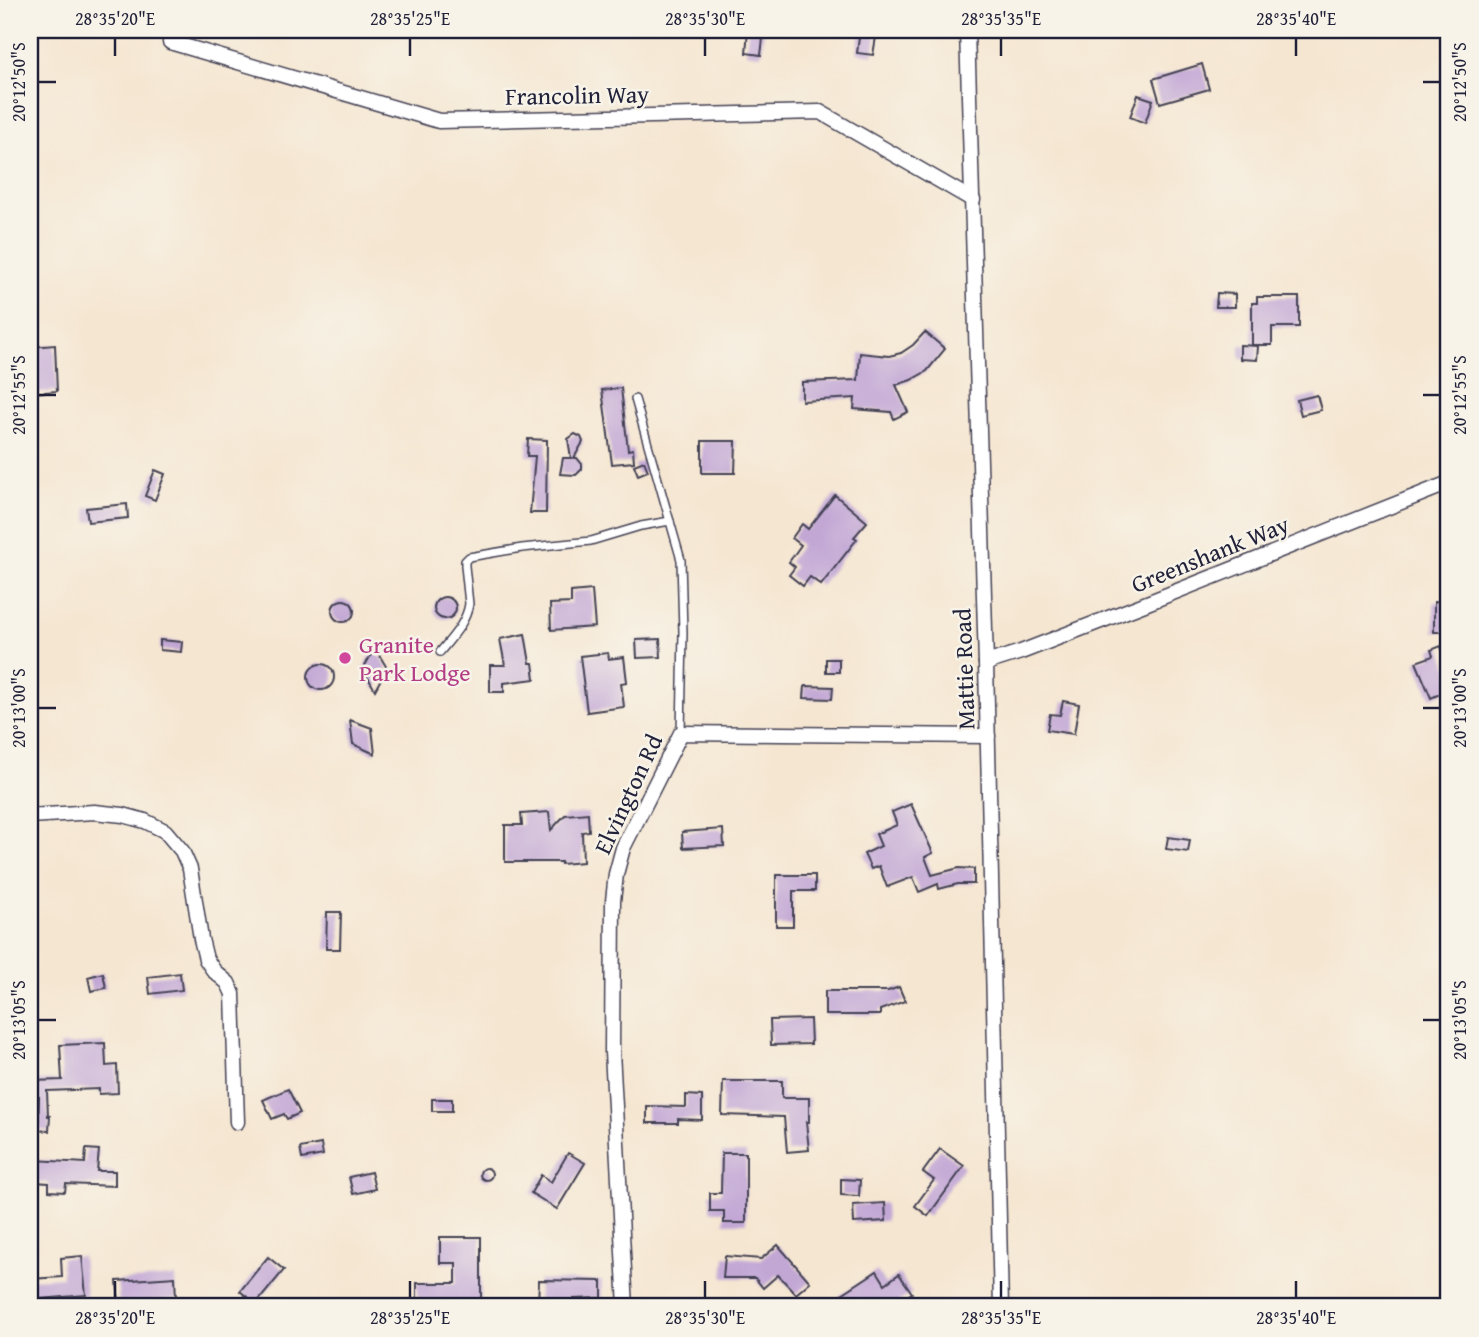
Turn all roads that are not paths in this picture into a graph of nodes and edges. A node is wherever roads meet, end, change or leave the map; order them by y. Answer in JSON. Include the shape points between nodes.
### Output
{"nodes":[{"id":1,"x":967,"y":30,"type":"edge"},
{"id":2,"x":170,"y":42,"type":"dead end"},
{"id":3,"x":973,"y":200,"type":"junction"},
{"id":4,"x":635,"y":399,"type":"dead end"},
{"id":5,"x":1449,"y":483,"type":"edge"},
{"id":6,"x":670,"y":521,"type":"junction"},
{"id":7,"x":440,"y":652,"type":"dead end"},
{"id":8,"x":986,"y":663,"type":"junction"},
{"id":9,"x":681,"y":733,"type":"junction"},
{"id":10,"x":988,"y":736,"type":"junction"},
{"id":11,"x":30,"y":816,"type":"edge"},
{"id":12,"x":237,"y":1122,"type":"dead end"},
{"id":13,"x":626,"y":1307,"type":"edge"},
{"id":14,"x":1001,"y":1307,"type":"edge"}],
"edges":[{"from":1,"to":3,"type":"street","name":"Mattie Road"},
{"from":2,"to":3,"type":"street","name":"Francolin Way","via":[[439,121],[820,112]]},
{"from":3,"to":8,"type":"street","name":"Mattie Road"},
{"from":4,"to":6,"type":"lane"},
{"from":5,"to":8,"type":"street","name":"Greenshank Way"},
{"from":6,"to":7,"type":"lane","via":[[591,541],[469,557],[465,561],[468,610]]},
{"from":6,"to":9,"type":"lane","via":[[683,589]]},
{"from":8,"to":10,"type":"street","name":"Mattie Road"},
{"from":9,"to":10,"type":"street","name":"Elvington Rd"},
{"from":9,"to":13,"type":"street","name":"Elvington Rd","via":[[623,848],[613,901],[612,1052]]},
{"from":10,"to":14,"type":"street","name":"Mattie Road"},
{"from":11,"to":12,"type":"street","via":[[123,815],[165,831],[181,851],[190,869],[205,959],[229,983],[233,994]]}]}
